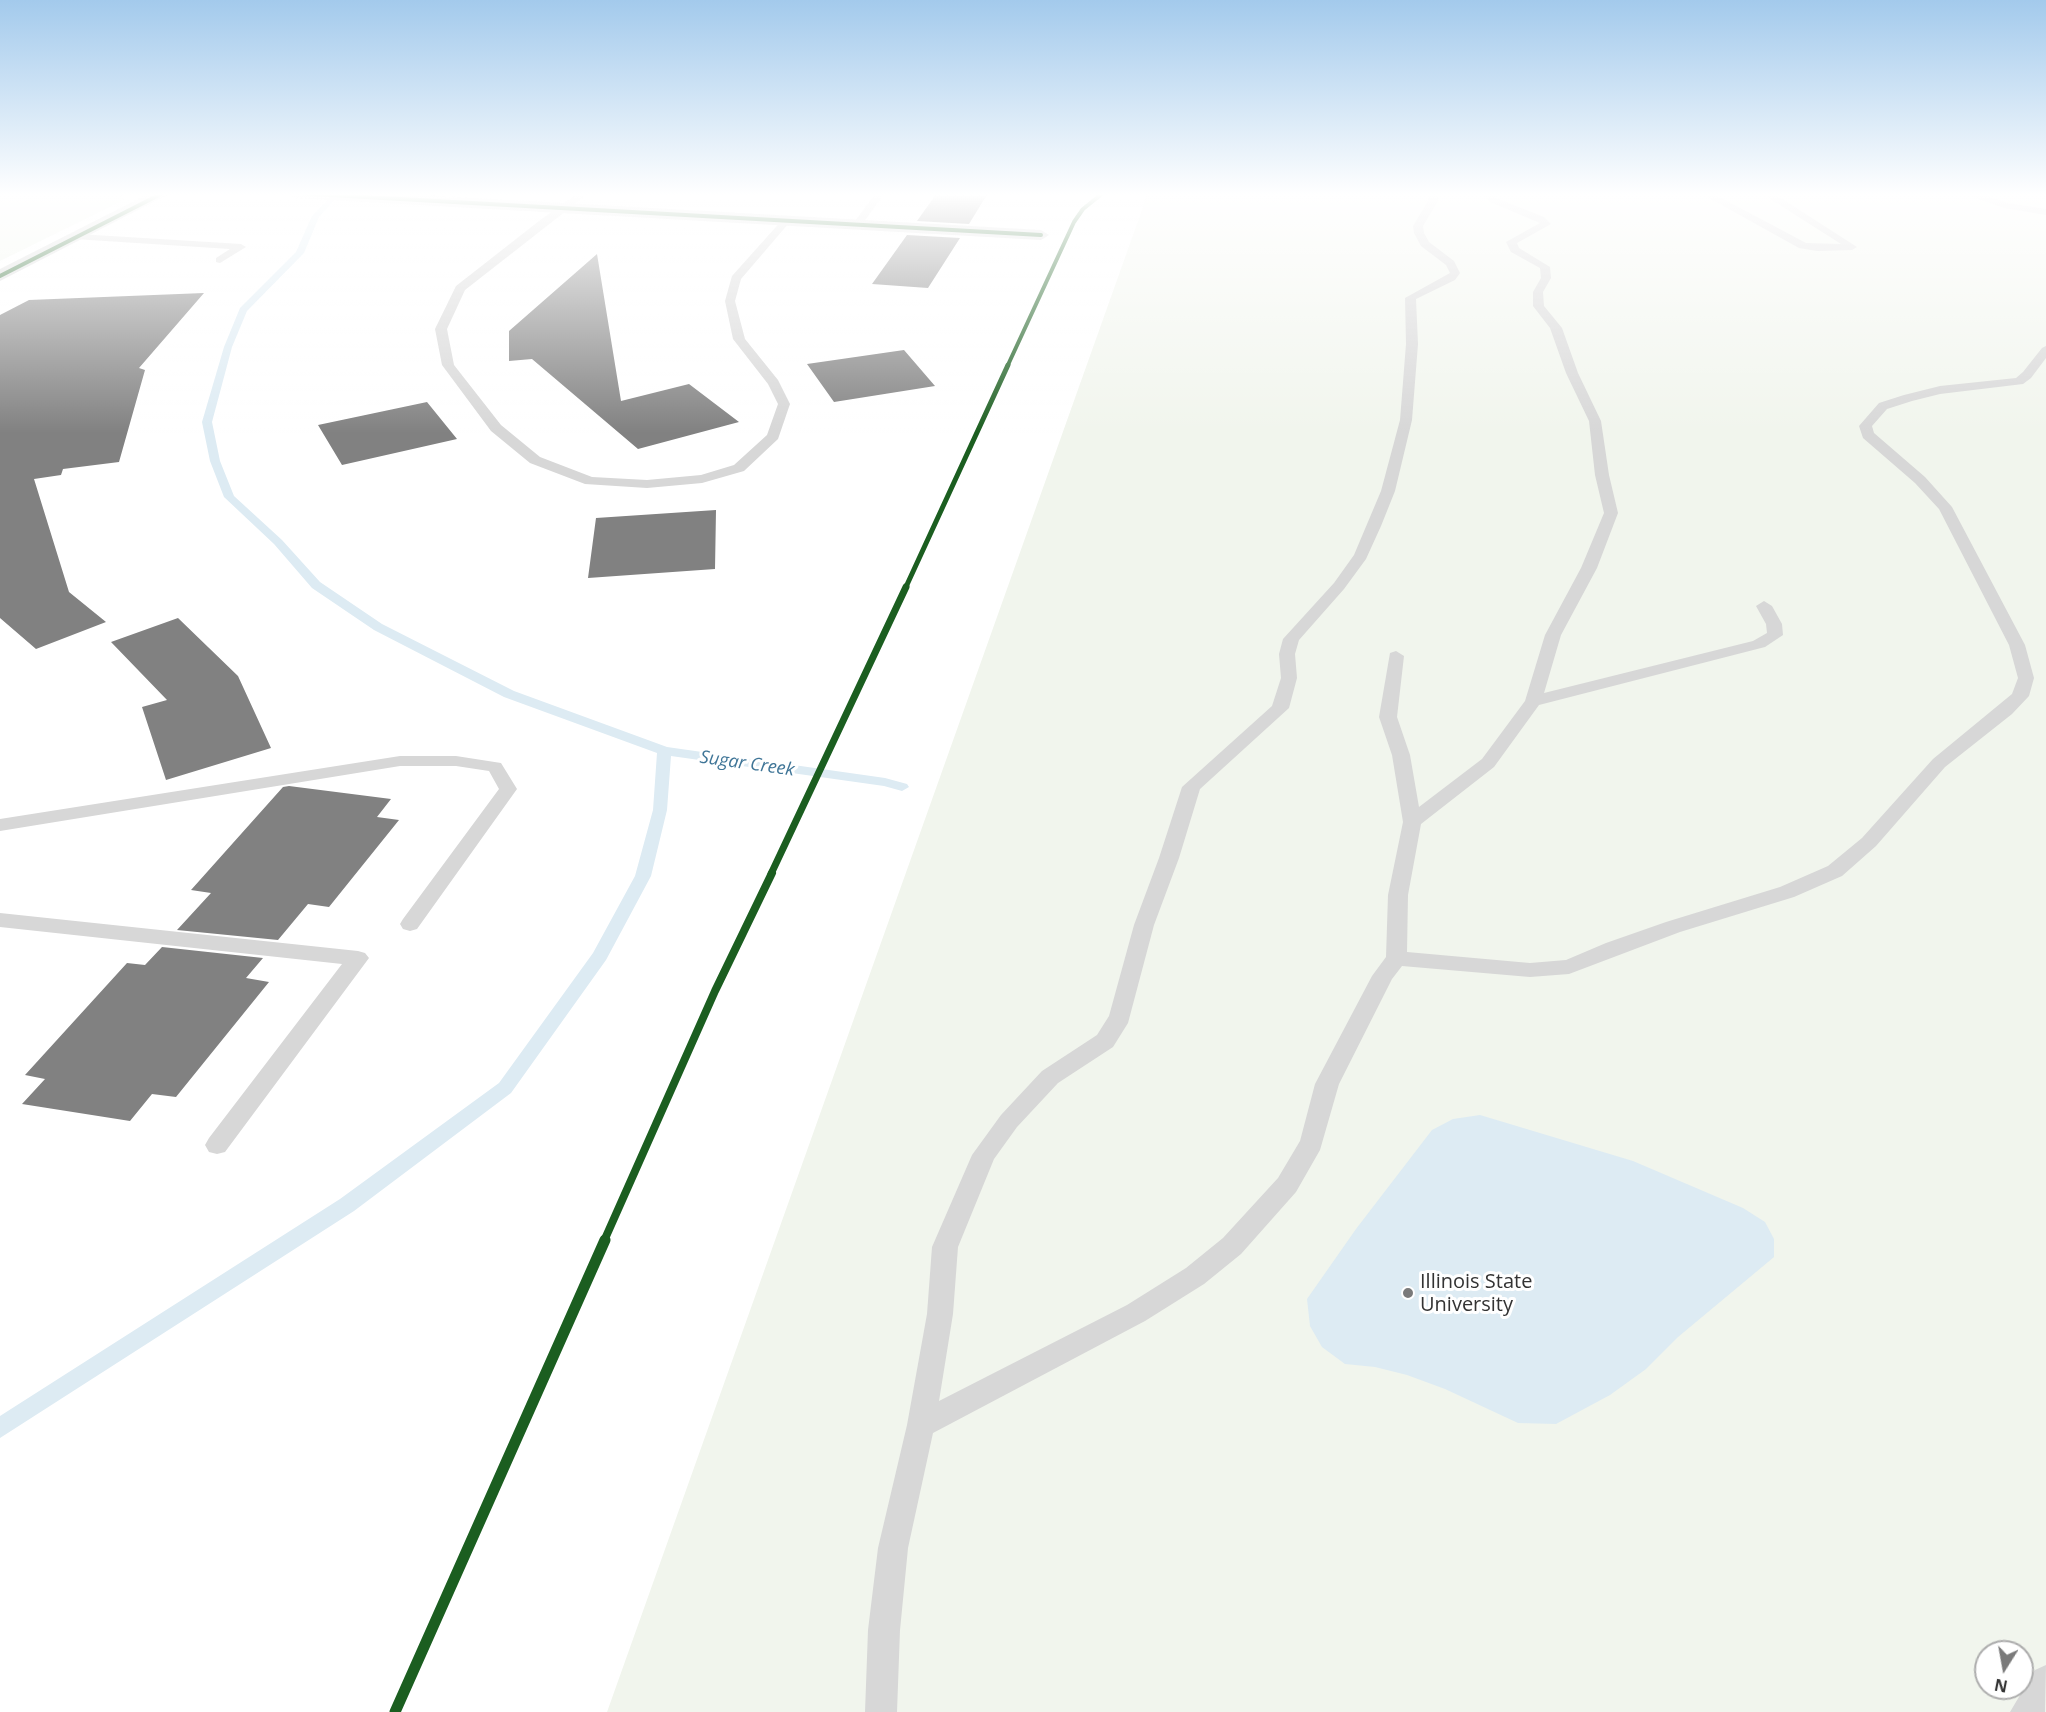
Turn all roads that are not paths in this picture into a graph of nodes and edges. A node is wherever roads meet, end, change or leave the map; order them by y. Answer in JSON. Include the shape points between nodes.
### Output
{"nodes":[{"id":1,"x":479,"y":273,"type":"edge"},
{"id":2,"x":740,"y":273,"type":"edge"},
{"id":3,"x":1455,"y":273,"type":"edge"},
{"id":4,"x":1546,"y":273,"type":"edge"},
{"id":5,"x":2046,"y":350,"type":"edge"},
{"id":6,"x":1764,"y":606,"type":"dead end"},
{"id":7,"x":1396,"y":656,"type":"dead end"},
{"id":8,"x":1533,"y":701,"type":"junction"},
{"id":9,"x":1412,"y":822,"type":"junction"},
{"id":10,"x":0,"y":825,"type":"edge"},
{"id":11,"x":0,"y":920,"type":"edge"},
{"id":12,"x":410,"y":924,"type":"dead end"},
{"id":13,"x":1396,"y":958,"type":"junction"},
{"id":14,"x":217,"y":1145,"type":"dead end"},
{"id":15,"x":921,"y":1425,"type":"junction"},
{"id":16,"x":2046,"y":1681,"type":"edge"},
{"id":17,"x":881,"y":1712,"type":"edge"},
{"id":18,"x":2026,"y":1712,"type":"edge"}],
"edges":[{"from":1,"to":2,"type":"lane","via":[[460,288],[441,329],[448,365],[496,428],[535,460],[590,481],[647,484],[702,479],[739,468],[773,436],[784,404],[774,383],[739,339],[730,301]]},
{"from":3,"to":15,"type":"lane","via":[[1410,298],[1412,344],[1406,420],[1388,491],[1361,556],[1291,639],[1287,654],[1289,678],[1280,708],[1191,787],[1144,925],[1120,1017],[1105,1041],[1050,1077],[984,1155],[945,1247],[940,1314]]},
{"from":4,"to":8,"type":"lane","via":[[1538,292],[1539,306],[1556,328],[1595,422],[1611,513],[1589,568],[1553,635]]},
{"from":5,"to":13,"type":"lane","via":[[2019,381],[1940,390],[1908,398],[1883,406],[1865,426],[1868,435],[1945,507],[2017,645],[2026,678],[2020,696],[1939,763],[1869,842],[1835,871],[1787,892],[1673,927],[1569,967],[1530,970]]},
{"from":6,"to":8,"type":"lane","via":[[1774,624],[1774,635],[1759,644]]},
{"from":7,"to":9,"type":"lane","via":[[1388,717],[1401,755]]},
{"from":8,"to":9,"type":"lane","via":[[1488,763]]},
{"from":9,"to":13,"type":"lane","via":[[1398,896]]},
{"from":10,"to":12,"type":"lane","via":[[400,761],[495,766],[508,789]]},
{"from":11,"to":14,"type":"lane","via":[[358,958]]},
{"from":13,"to":15,"type":"lane","via":[[1328,1084],[1312,1143],[1287,1185],[1232,1246],[1195,1276],[1136,1313]]},
{"from":15,"to":17,"type":"lane","via":[[893,1548]]},
{"from":16,"to":18,"type":"lane"}]}
